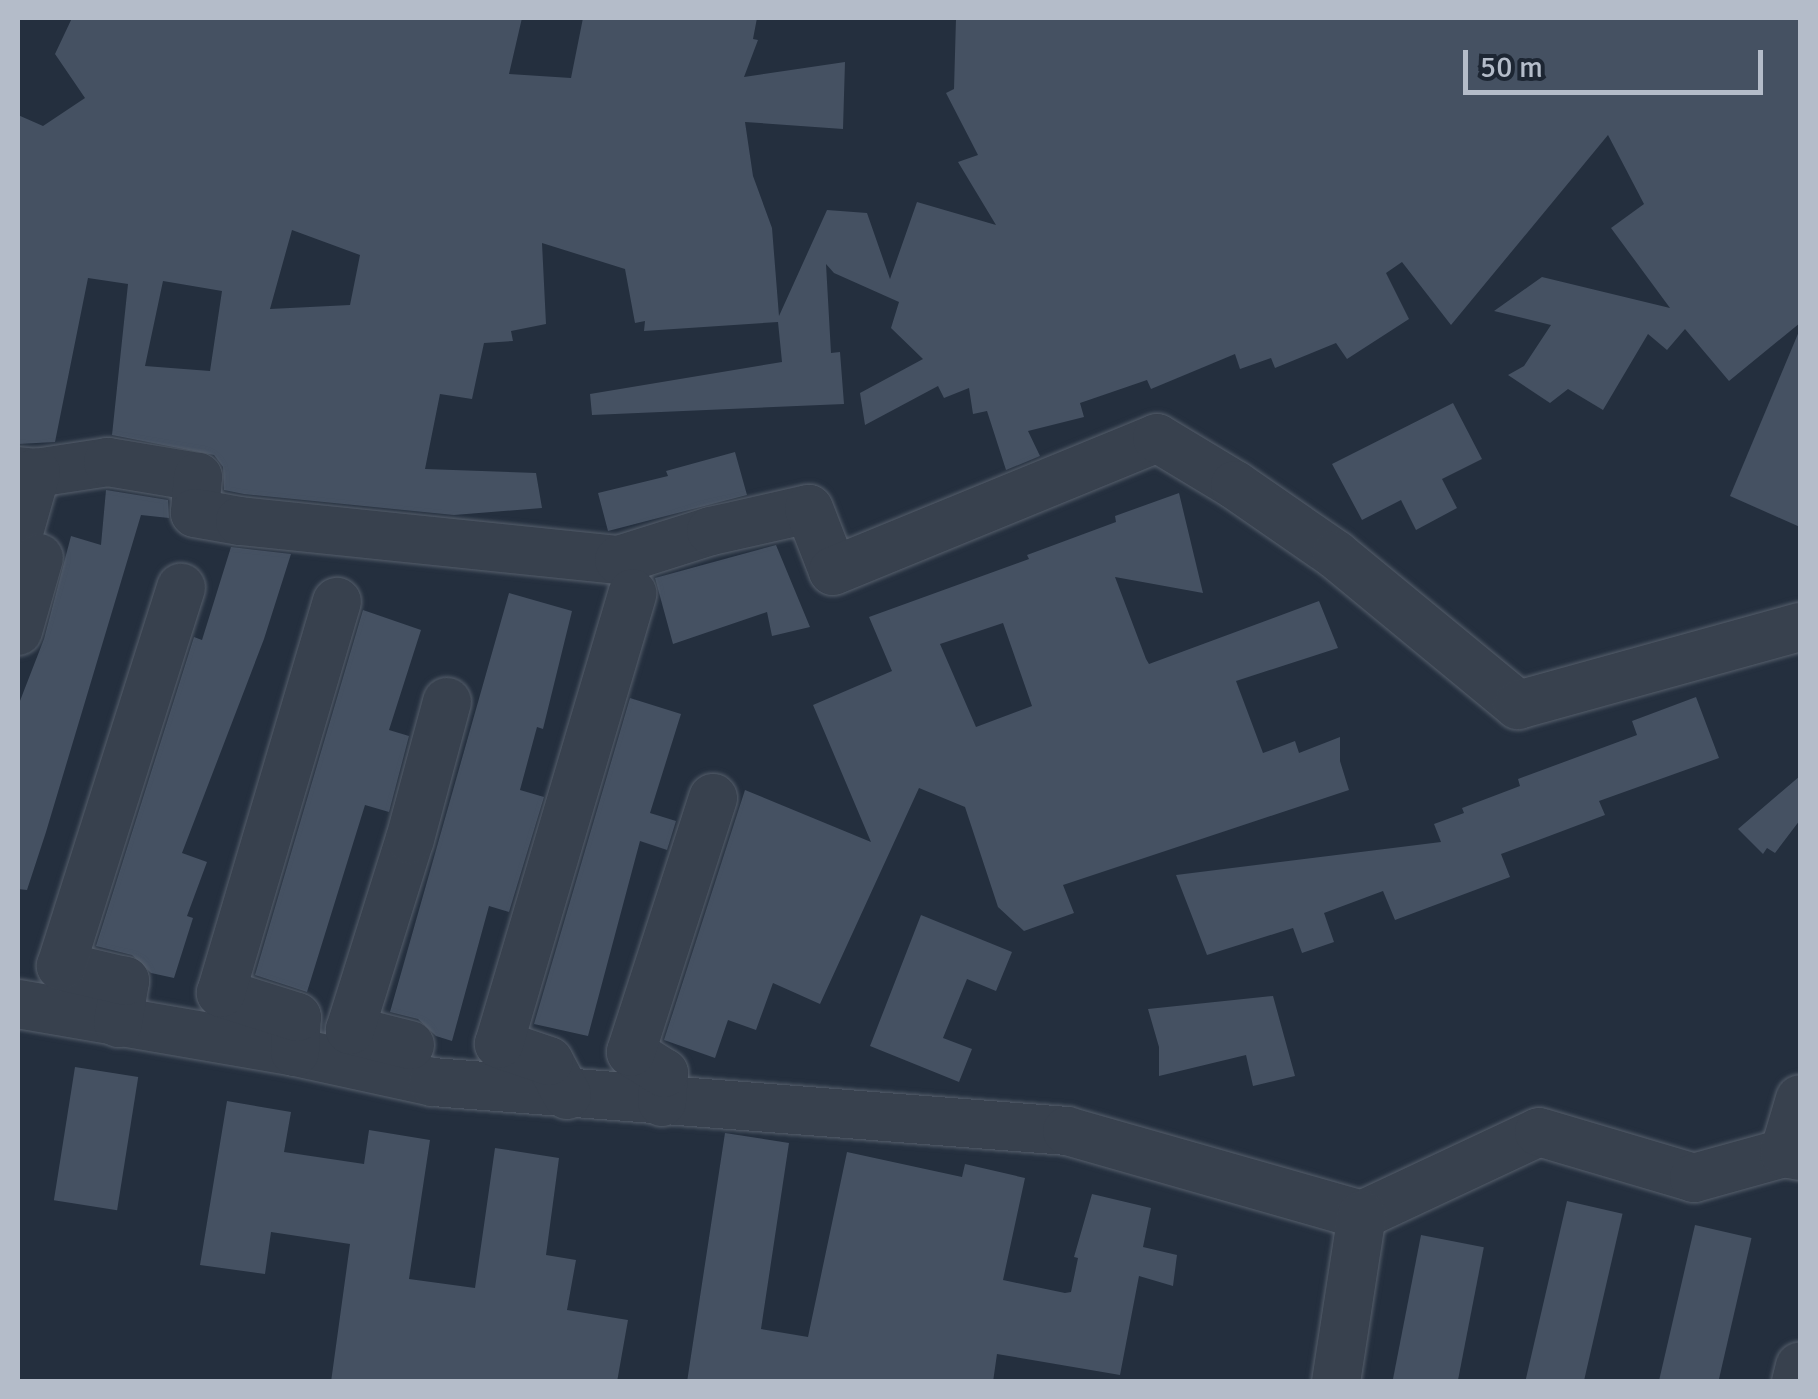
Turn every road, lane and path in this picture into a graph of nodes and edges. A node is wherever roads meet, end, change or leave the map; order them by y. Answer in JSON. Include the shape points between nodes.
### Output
{"nodes":[{"id":1,"x":27,"y":472,"type":"edge"},
{"id":2,"x":28,"y":547,"type":"edge"},
{"id":3,"x":181,"y":588,"type":"dead end"},
{"id":4,"x":633,"y":593,"type":"dead end"},
{"id":5,"x":338,"y":602,"type":"dead end"},
{"id":6,"x":1800,"y":627,"type":"edge"},
{"id":7,"x":18,"y":631,"type":"edge"},
{"id":8,"x":447,"y":702,"type":"dead end"},
{"id":9,"x":713,"y":798,"type":"dead end"},
{"id":10,"x":18,"y":1004,"type":"edge"},
{"id":11,"x":118,"y":1023,"type":"junction"},
{"id":12,"x":294,"y":1052,"type":"junction"},
{"id":13,"x":433,"y":1082,"type":"junction"},
{"id":14,"x":567,"y":1094,"type":"junction"},
{"id":15,"x":1800,"y":1100,"type":"edge"},
{"id":16,"x":662,"y":1102,"type":"junction"},
{"id":17,"x":1792,"y":1154,"type":"edge"},
{"id":18,"x":1362,"y":1215,"type":"junction"},
{"id":19,"x":1800,"y":1366,"type":"edge"},
{"id":20,"x":1336,"y":1382,"type":"edge"},
{"id":21,"x":1796,"y":1382,"type":"edge"}],
"edges":[{"from":1,"to":2,"type":"street"},
{"from":1,"to":6,"type":"street","via":[[108,462],[198,478],[196,512],[240,521],[619,560],[809,509],[833,571],[1157,438],[1336,556],[1518,705]]},
{"from":2,"to":7,"type":"street"},
{"from":3,"to":11,"type":"street","via":[[61,966],[126,980]]},
{"from":4,"to":14,"type":"street","via":[[499,1044],[549,1061]]},
{"from":5,"to":12,"type":"street","via":[[221,992],[297,1017]]},
{"from":8,"to":13,"type":"street","via":[[350,1030],[437,1052]]},
{"from":9,"to":16,"type":"street","via":[[631,1052],[664,1072]]},
{"from":10,"to":11,"type":"street"},
{"from":11,"to":12,"type":"street"},
{"from":12,"to":13,"type":"street"},
{"from":13,"to":14,"type":"street"},
{"from":14,"to":16,"type":"street"},
{"from":15,"to":17,"type":"street"},
{"from":16,"to":18,"type":"street","via":[[1068,1131]]},
{"from":17,"to":18,"type":"street","via":[[1694,1178],[1539,1132]]},
{"from":18,"to":20,"type":"street"},
{"from":19,"to":21,"type":"street"}]}
